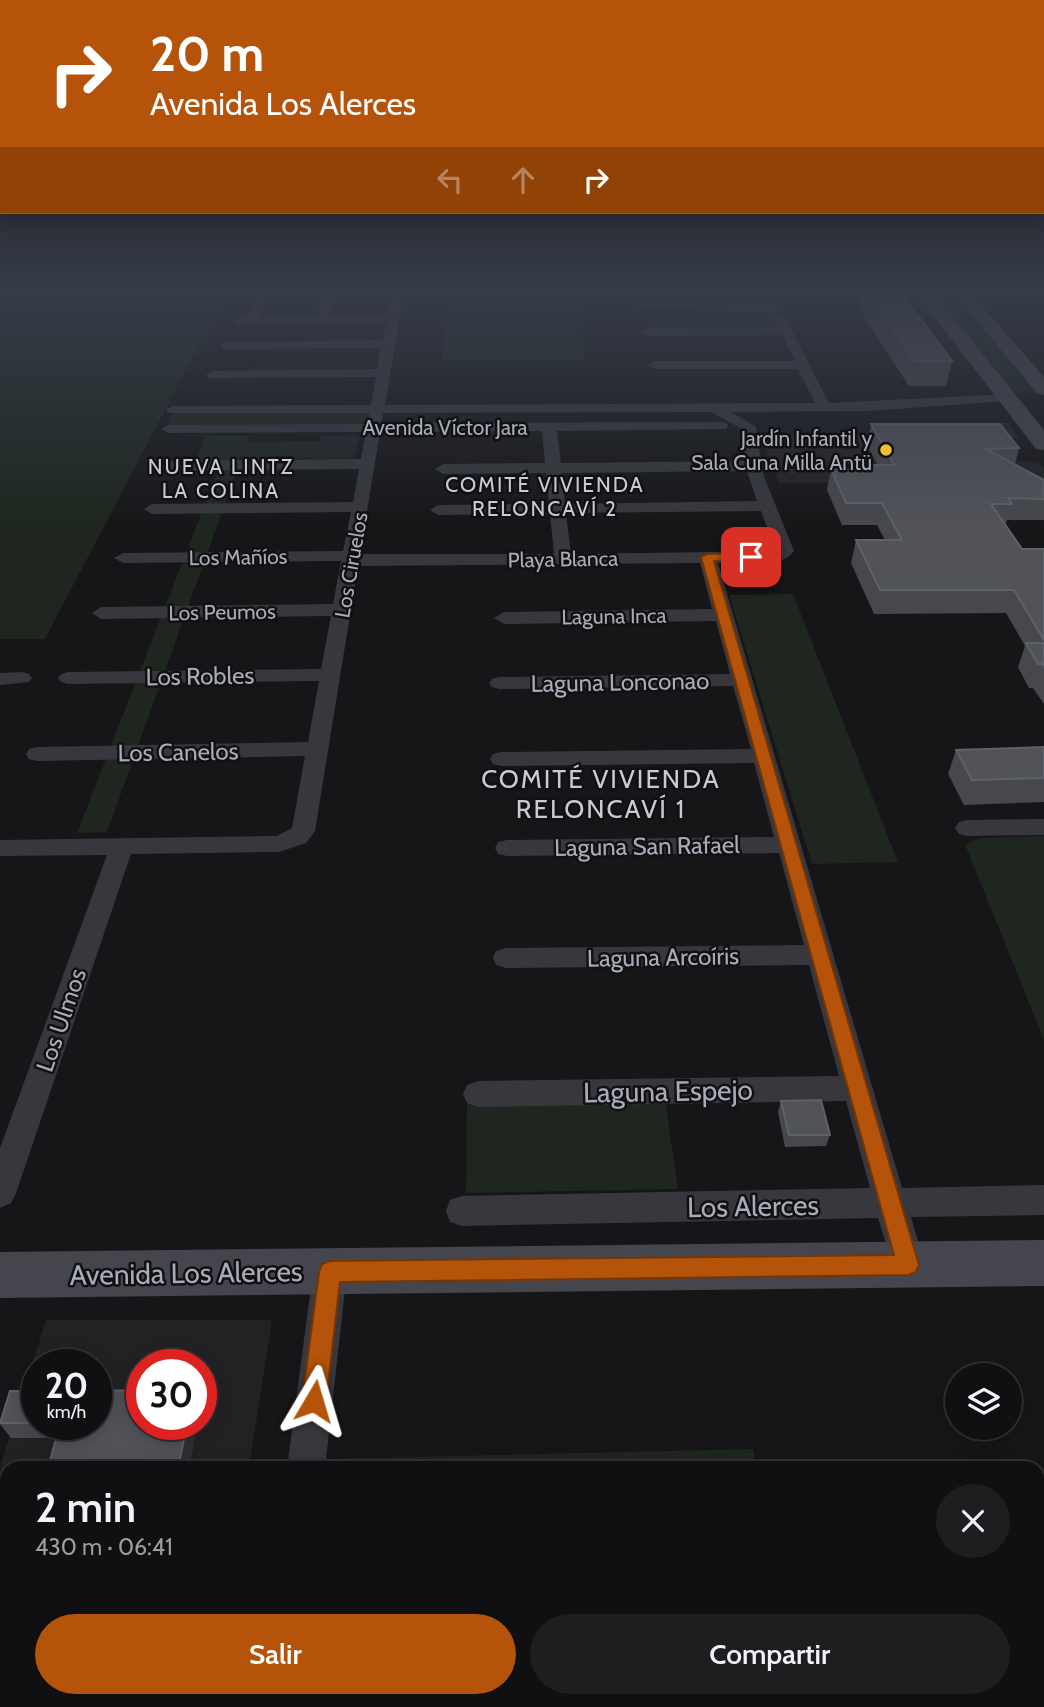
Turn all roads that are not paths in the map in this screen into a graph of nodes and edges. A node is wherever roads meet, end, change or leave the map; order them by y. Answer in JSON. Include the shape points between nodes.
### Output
{"nodes":[{"id":1,"x":385,"y":370,"type":"edge"},
{"id":2,"x":805,"y":370,"type":"edge"},
{"id":3,"x":978,"y":370,"type":"edge"},
{"id":4,"x":1027,"y":370,"type":"edge"},
{"id":5,"x":385,"y":373,"type":"junction"},
{"id":6,"x":213,"y":374,"type":"dead end"},
{"id":7,"x":1044,"y":389,"type":"edge"},
{"id":8,"x":1044,"y":397,"type":"edge"},
{"id":9,"x":908,"y":405,"type":"junction"},
{"id":10,"x":711,"y":407,"type":"junction"},
{"id":11,"x":792,"y":407,"type":"junction"},
{"id":12,"x":824,"y":407,"type":"junction"},
{"id":13,"x":378,"y":409,"type":"junction"},
{"id":14,"x":1006,"y":409,"type":"junction"},
{"id":15,"x":173,"y":410,"type":"dead end"},
{"id":16,"x":1044,"y":414,"type":"edge"},
{"id":17,"x":550,"y":426,"type":"junction"},
{"id":18,"x":721,"y":426,"type":"dead end"},
{"id":19,"x":375,"y":427,"type":"junction"},
{"id":20,"x":749,"y":427,"type":"junction"},
{"id":21,"x":168,"y":429,"type":"dead end"},
{"id":22,"x":1044,"y":444,"type":"edge"},
{"id":23,"x":368,"y":464,"type":"junction"},
{"id":24,"x":169,"y":466,"type":"dead end"},
{"id":25,"x":754,"y":466,"type":"junction"},
{"id":26,"x":554,"y":468,"type":"junction"},
{"id":27,"x":443,"y":469,"type":"dead end"},
{"id":28,"x":769,"y":506,"type":"junction"},
{"id":29,"x":361,"y":507,"type":"junction"},
{"id":30,"x":152,"y":509,"type":"dead end"},
{"id":31,"x":558,"y":509,"type":"junction"},
{"id":32,"x":438,"y":510,"type":"dead end"},
{"id":33,"x":707,"y":557,"type":"junction"},
{"id":34,"x":122,"y":558,"type":"dead end"},
{"id":35,"x":352,"y":558,"type":"junction"},
{"id":36,"x":563,"y":559,"type":"junction"},
{"id":37,"x":343,"y":610,"type":"junction"},
{"id":38,"x":102,"y":613,"type":"dead end"},
{"id":39,"x":723,"y":615,"type":"junction"},
{"id":40,"x":504,"y":618,"type":"dead end"},
{"id":41,"x":332,"y":675,"type":"junction"},
{"id":42,"x":22,"y":678,"type":"dead end"},
{"id":43,"x":68,"y":678,"type":"dead end"},
{"id":44,"x":0,"y":679,"type":"edge"},
{"id":45,"x":742,"y":680,"type":"junction"},
{"id":46,"x":499,"y":683,"type":"dead end"},
{"id":47,"x":319,"y":750,"type":"junction"},
{"id":48,"x":37,"y":754,"type":"dead end"},
{"id":49,"x":763,"y":756,"type":"junction"},
{"id":50,"x":501,"y":759,"type":"dead end"},
{"id":51,"x":1044,"y":827,"type":"edge"},
{"id":52,"x":967,"y":828,"type":"dead end"},
{"id":53,"x":788,"y":845,"type":"junction"},
{"id":54,"x":122,"y":846,"type":"junction"},
{"id":55,"x":0,"y":848,"type":"edge"},
{"id":56,"x":506,"y":848,"type":"dead end"},
{"id":57,"x":820,"y":955,"type":"junction"},
{"id":58,"x":506,"y":958,"type":"dead end"},
{"id":59,"x":858,"y":1088,"type":"junction"},
{"id":60,"x":478,"y":1094,"type":"dead end"},
{"id":61,"x":0,"y":1193,"type":"edge"},
{"id":62,"x":1044,"y":1200,"type":"edge"},
{"id":63,"x":890,"y":1203,"type":"junction"},
{"id":64,"x":462,"y":1211,"type":"dead end"},
{"id":65,"x":1044,"y":1263,"type":"edge"},
{"id":66,"x":908,"y":1265,"type":"junction"},
{"id":67,"x":330,"y":1272,"type":"junction"},
{"id":68,"x":0,"y":1275,"type":"edge"},
{"id":69,"x":307,"y":1461,"type":"edge"}],
"edges":[{"from":1,"to":5,"type":"street","name":"Los Ciruelos"},
{"from":2,"to":12,"type":"street"},
{"from":3,"to":14,"type":"main road"},
{"from":4,"to":7,"type":"main road"},
{"from":5,"to":6,"type":"street"},
{"from":5,"to":13,"type":"street","name":"Los Ciruelos"},
{"from":8,"to":14,"type":"main road"},
{"from":9,"to":12,"type":"street","name":"Avenida Víctor Jara"},
{"from":9,"to":14,"type":"street","name":"Avenida Víctor Jara"},
{"from":9,"to":14,"type":"street","name":"Avenida Víctor Jara","via":[[953,399]]},
{"from":10,"to":11,"type":"street","name":"Avenida Víctor Jara"},
{"from":10,"to":13,"type":"street","name":"Avenida Víctor Jara","via":[[664,402]]},
{"from":10,"to":20,"type":"street"},
{"from":11,"to":12,"type":"street","name":"Avenida Víctor Jara"},
{"from":11,"to":20,"type":"street"},
{"from":13,"to":15,"type":"street","name":"Avenida Víctor Jara"},
{"from":13,"to":19,"type":"street","name":"Los Ciruelos"},
{"from":14,"to":16,"type":"main road"},
{"from":14,"to":22,"type":"main road"},
{"from":17,"to":18,"type":"street","name":"Avenida Víctor Jara"},
{"from":17,"to":19,"type":"street","name":"Avenida Víctor Jara"},
{"from":17,"to":26,"type":"street"},
{"from":19,"to":21,"type":"street","name":"Avenida Víctor Jara"},
{"from":19,"to":23,"type":"street","name":"Los Ciruelos"},
{"from":20,"to":25,"type":"street"},
{"from":23,"to":24,"type":"street"},
{"from":23,"to":29,"type":"street","name":"Los Ciruelos"},
{"from":25,"to":26,"type":"street"},
{"from":25,"to":28,"type":"street"},
{"from":26,"to":27,"type":"street"},
{"from":26,"to":31,"type":"street"},
{"from":28,"to":31,"type":"street"},
{"from":28,"to":33,"type":"street","name":"Playa Blanca","via":[[785,551],[774,557]]},
{"from":29,"to":30,"type":"street"},
{"from":29,"to":35,"type":"street","name":"Los Ciruelos"},
{"from":31,"to":32,"type":"street"},
{"from":31,"to":36,"type":"street"},
{"from":33,"to":36,"type":"street","name":"Playa Blanca"},
{"from":33,"to":39,"type":"street"},
{"from":34,"to":35,"type":"street","name":"Los Mañíos"},
{"from":35,"to":36,"type":"street","name":"Playa Blanca"},
{"from":35,"to":37,"type":"street","name":"Los Ciruelos"},
{"from":37,"to":38,"type":"street","name":"Los Peumos"},
{"from":37,"to":41,"type":"street","name":"Los Ciruelos"},
{"from":39,"to":40,"type":"street","name":"Laguna Inca"},
{"from":39,"to":45,"type":"street"},
{"from":41,"to":43,"type":"street","name":"Los Robles"},
{"from":41,"to":47,"type":"street","name":"Los Ciruelos"},
{"from":42,"to":44,"type":"street"},
{"from":45,"to":46,"type":"street","name":"Laguna Lonconao"},
{"from":45,"to":49,"type":"street"},
{"from":47,"to":48,"type":"street","name":"Los Canelos"},
{"from":47,"to":54,"type":"street","name":"Los Ciruelos","via":[[306,824],[297,837],[279,844]]},
{"from":49,"to":50,"type":"street"},
{"from":49,"to":53,"type":"street"},
{"from":51,"to":52,"type":"street"},
{"from":53,"to":56,"type":"street","name":"Laguna San Rafael"},
{"from":53,"to":57,"type":"street"},
{"from":54,"to":55,"type":"street"},
{"from":54,"to":61,"type":"street","name":"Los Ulmos"},
{"from":57,"to":58,"type":"street","name":"Laguna Arcoíris"},
{"from":57,"to":59,"type":"street"},
{"from":59,"to":60,"type":"street","name":"Laguna Espejo"},
{"from":59,"to":63,"type":"street"},
{"from":62,"to":63,"type":"street","name":"Los Alerces"},
{"from":63,"to":64,"type":"street","name":"Los Alerces"},
{"from":63,"to":66,"type":"street"},
{"from":65,"to":66,"type":"main road","name":"Avenida Los Alerces"},
{"from":66,"to":67,"type":"main road","name":"Avenida Los Alerces"},
{"from":67,"to":68,"type":"main road","name":"Avenida Los Alerces"},
{"from":67,"to":69,"type":"street"}]}
